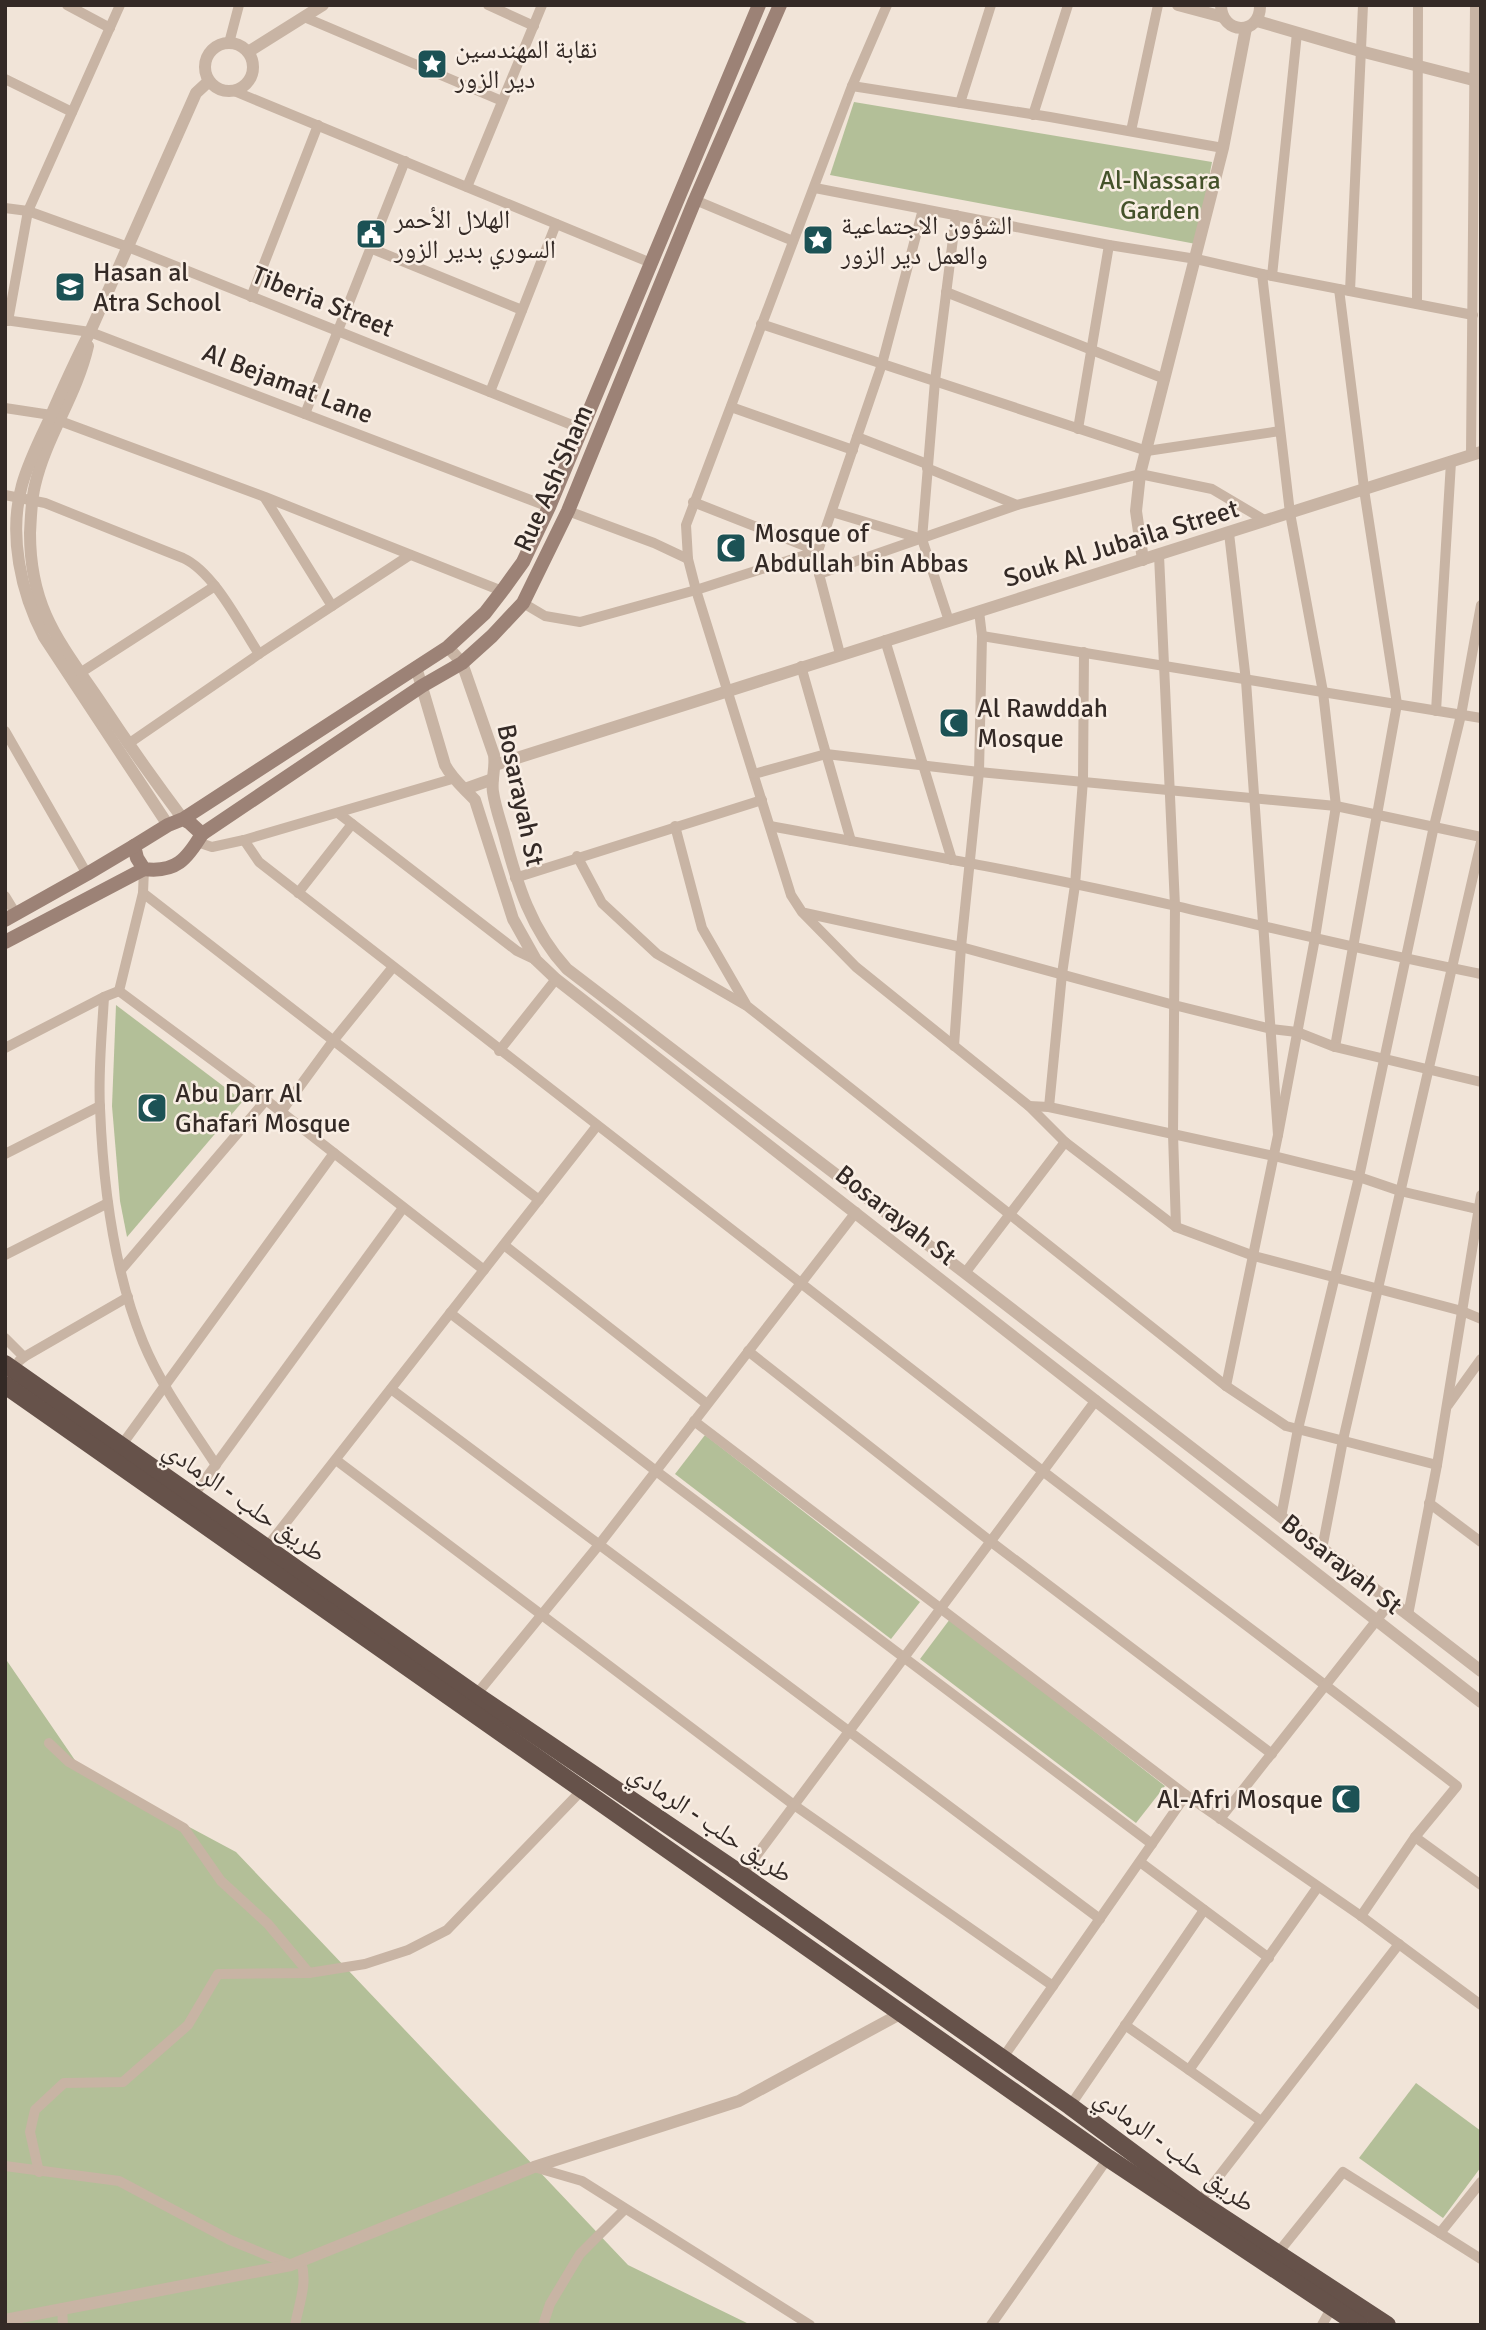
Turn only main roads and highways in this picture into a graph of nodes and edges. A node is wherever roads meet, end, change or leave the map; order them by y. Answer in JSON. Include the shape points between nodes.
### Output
{"nodes":[{"id":1,"x":759,"y":5,"type":"edge"},
{"id":2,"x":779,"y":5,"type":"edge"},
{"id":3,"x":183,"y":819,"type":"junction"},
{"id":4,"x":199,"y":838,"type":"junction"},
{"id":5,"x":134,"y":846,"type":"junction"},
{"id":6,"x":144,"y":869,"type":"junction"},
{"id":7,"x":11,"y":917,"type":"edge"},
{"id":8,"x":5,"y":942,"type":"edge"},
{"id":9,"x":11,"y":1369,"type":"edge"},
{"id":10,"x":1359,"y":2325,"type":"edge"},
{"id":11,"x":1387,"y":2325,"type":"edge"}],
"edges":[{"from":1,"to":3,"type":"main road","name":"Rue Ash'Sham","via":[[523,562],[485,613],[448,648]]},
{"from":2,"to":4,"type":"main road","name":"Rue Ash'Sham","via":[[568,511],[523,603],[462,663]]},
{"from":3,"to":4,"type":"main road"},
{"from":3,"to":5,"type":"main road","name":"Rue Ash'Sham"},
{"from":4,"to":6,"type":"main road","name":"Rue Ash'Sham","via":[[182,861],[165,869]]},
{"from":5,"to":6,"type":"main road"},
{"from":5,"to":7,"type":"main road"},
{"from":6,"to":8,"type":"main road"},
{"from":9,"to":10,"type":"highway","name":"طريق حلب - الرمادي","via":[[582,1790],[1108,2158]]},
{"from":9,"to":11,"type":"highway","name":"طريق حلب - الرمادي","via":[[742,1875],[1199,2202]]}]}
